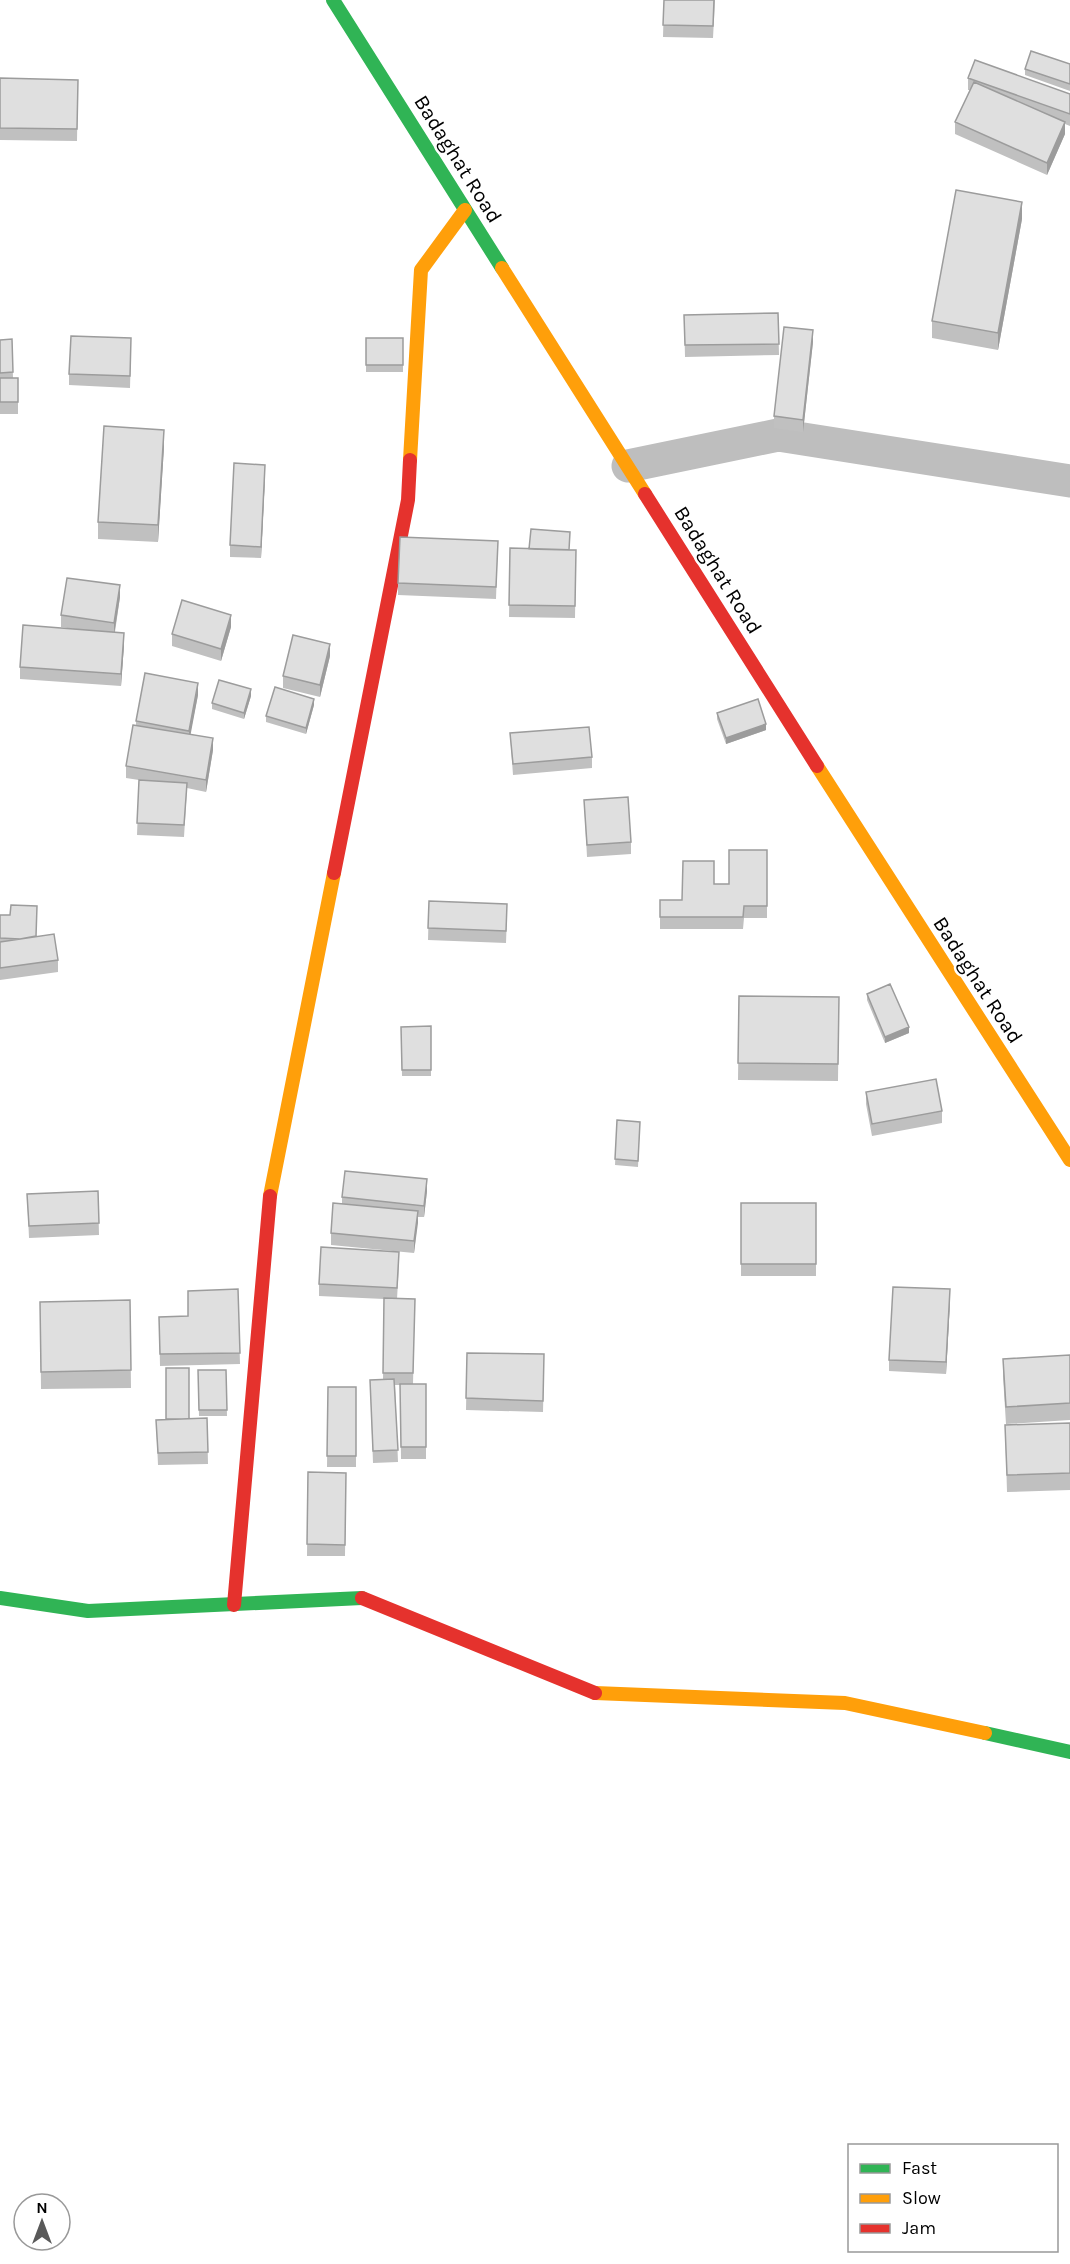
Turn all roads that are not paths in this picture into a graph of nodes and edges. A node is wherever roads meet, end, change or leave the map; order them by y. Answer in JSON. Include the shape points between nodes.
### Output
{"nodes":[{"id":1,"x":333,"y":0,"type":"edge"},
{"id":2,"x":465,"y":210,"type":"junction"},
{"id":3,"x":628,"y":466,"type":"junction"},
{"id":4,"x":1070,"y":481,"type":"edge"},
{"id":5,"x":1070,"y":1160,"type":"edge"},
{"id":6,"x":0,"y":1598,"type":"edge"},
{"id":7,"x":234,"y":1605,"type":"junction"},
{"id":8,"x":1070,"y":1752,"type":"edge"}],
"edges":[{"from":1,"to":2,"type":"street","name":"Badaghat Road"},
{"from":2,"to":3,"type":"street","name":"Badaghat Road"},
{"from":2,"to":7,"type":"street","via":[[421,270],[408,500],[267,1210]]},
{"from":3,"to":4,"type":"street","via":[[778,435]]},
{"from":3,"to":5,"type":"street","name":"Badaghat Road"},
{"from":6,"to":7,"type":"street","via":[[88,1611]]},
{"from":7,"to":8,"type":"street","via":[[365,1598],[591,1693],[845,1703]]}]}
